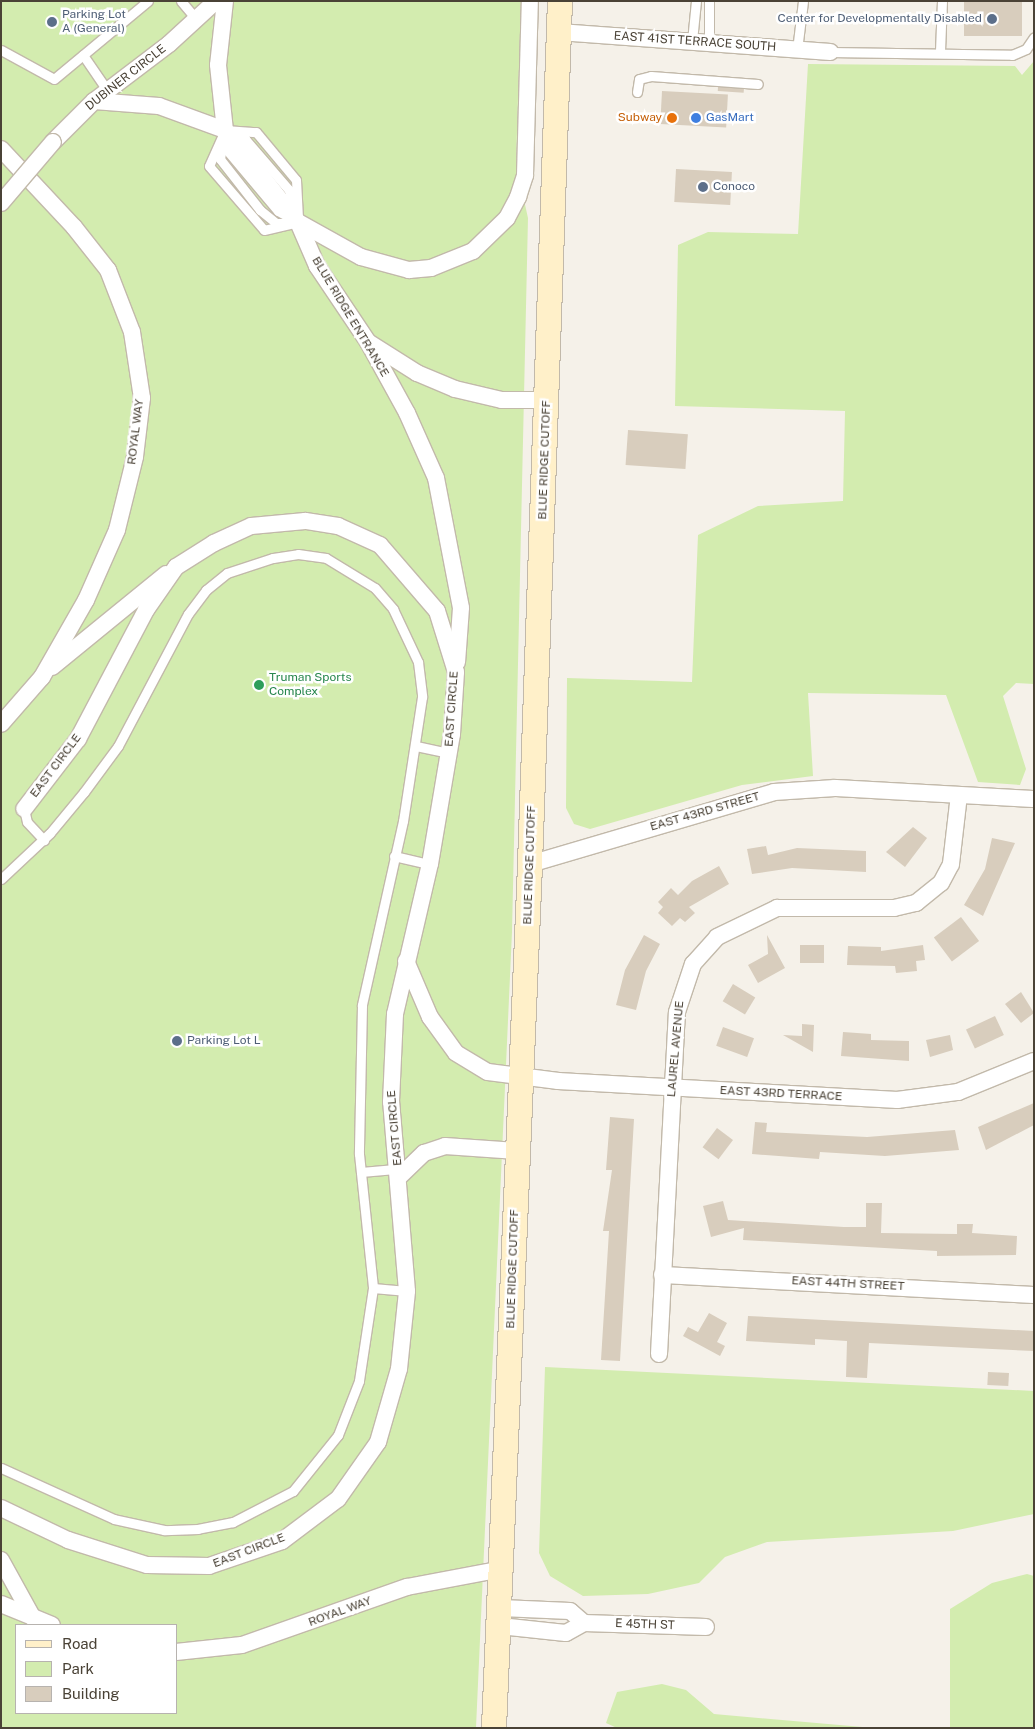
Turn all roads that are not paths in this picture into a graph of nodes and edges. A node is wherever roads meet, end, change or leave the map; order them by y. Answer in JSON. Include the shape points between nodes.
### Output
{"nodes":[{"id":1,"x":148,"y":1,"type":"edge"},
{"id":2,"x":181,"y":1,"type":"edge"},
{"id":3,"x":216,"y":1,"type":"edge"},
{"id":4,"x":225,"y":1,"type":"edge"},
{"id":5,"x":530,"y":1,"type":"edge"},
{"id":6,"x":560,"y":1,"type":"edge"},
{"id":7,"x":696,"y":1,"type":"edge"},
{"id":8,"x":709,"y":1,"type":"edge"},
{"id":9,"x":803,"y":1,"type":"edge"},
{"id":10,"x":942,"y":1,"type":"edge"},
{"id":11,"x":198,"y":20,"type":"junction"},
{"id":12,"x":559,"y":32,"type":"junction"},
{"id":13,"x":1034,"y":37,"type":"edge"},
{"id":14,"x":692,"y":41,"type":"junction"},
{"id":15,"x":709,"y":43,"type":"junction"},
{"id":16,"x":1,"y":50,"type":"edge"},
{"id":17,"x":797,"y":50,"type":"junction"},
{"id":18,"x":940,"y":51,"type":"junction"},
{"id":19,"x":830,"y":52,"type":"joint"},
{"id":20,"x":83,"y":55,"type":"junction"},
{"id":21,"x":758,"y":84,"type":"dead end"},
{"id":22,"x":107,"y":90,"type":"junction"},
{"id":23,"x":637,"y":92,"type":"dead end"},
{"id":24,"x":94,"y":101,"type":"junction"},
{"id":25,"x":225,"y":130,"type":"junction"},
{"id":26,"x":1,"y":149,"type":"edge"},
{"id":27,"x":1,"y":203,"type":"edge"},
{"id":28,"x":298,"y":222,"type":"junction"},
{"id":29,"x":368,"y":342,"type":"junction"},
{"id":30,"x":547,"y":400,"type":"junction"},
{"id":31,"x":176,"y":567,"type":"junction"},
{"id":32,"x":456,"y":672,"type":"junction"},
{"id":33,"x":42,"y":676,"type":"junction"},
{"id":34,"x":1,"y":724,"type":"edge"},
{"id":35,"x":416,"y":746,"type":"junction"},
{"id":36,"x":449,"y":753,"type":"junction"},
{"id":37,"x":959,"y":795,"type":"junction"},
{"id":38,"x":1034,"y":799,"type":"edge"},
{"id":39,"x":24,"y":809,"type":"joint"},
{"id":40,"x":44,"y":840,"type":"junction"},
{"id":41,"x":394,"y":856,"type":"junction"},
{"id":42,"x":430,"y":864,"type":"junction"},
{"id":43,"x":530,"y":864,"type":"junction"},
{"id":44,"x":1,"y":879,"type":"edge"},
{"id":45,"x":406,"y":961,"type":"junction"},
{"id":46,"x":1034,"y":1060,"type":"edge"},
{"id":47,"x":522,"y":1077,"type":"junction"},
{"id":48,"x":672,"y":1088,"type":"junction"},
{"id":49,"x":517,"y":1151,"type":"junction"},
{"id":50,"x":361,"y":1172,"type":"junction"},
{"id":51,"x":399,"y":1173,"type":"junction"},
{"id":52,"x":662,"y":1275,"type":"junction"},
{"id":53,"x":373,"y":1288,"type":"junction"},
{"id":54,"x":408,"y":1291,"type":"junction"},
{"id":55,"x":1034,"y":1295,"type":"edge"},
{"id":56,"x":659,"y":1354,"type":"dead end"},
{"id":57,"x":1,"y":1468,"type":"edge"},
{"id":58,"x":1,"y":1508,"type":"edge"},
{"id":59,"x":1,"y":1560,"type":"edge"},
{"id":60,"x":502,"y":1569,"type":"junction"},
{"id":61,"x":1,"y":1604,"type":"edge"},
{"id":62,"x":500,"y":1617,"type":"junction"},
{"id":63,"x":33,"y":1618,"type":"junction"},
{"id":64,"x":49,"y":1624,"type":"edge"},
{"id":65,"x":706,"y":1627,"type":"dead end"},
{"id":66,"x":178,"y":1652,"type":"edge"},
{"id":67,"x":494,"y":1728,"type":"edge"}],
"edges":[{"from":1,"to":20,"type":"lane"},
{"from":2,"to":11,"type":"lane"},
{"from":3,"to":11,"type":"street","name":"DUBINER CIRCLE"},
{"from":4,"to":25,"type":"street","via":[[218,66]]},
{"from":5,"to":28,"type":"street","via":[[524,176],[510,211],[488,239],[456,260],[431,268],[410,270],[361,257]]},
{"from":6,"to":12,"type":"main road","name":"BLUE RIDGE CUTOFF"},
{"from":7,"to":14,"type":"lane"},
{"from":8,"to":15,"type":"lane"},
{"from":9,"to":17,"type":"lane"},
{"from":10,"to":18,"type":"lane"},
{"from":11,"to":22,"type":"street","name":"DUBINER CIRCLE"},
{"from":12,"to":14,"type":"street","name":"EAST 41ST TERRACE SOUTH"},
{"from":12,"to":30,"type":"main road","name":"BLUE RIDGE CUTOFF"},
{"from":13,"to":18,"type":"lane","via":[[1026,49],[1012,55]]},
{"from":14,"to":15,"type":"street","name":"EAST 41ST TERRACE SOUTH"},
{"from":15,"to":17,"type":"street","name":"EAST 41ST TERRACE SOUTH"},
{"from":16,"to":20,"type":"lane","via":[[54,79]]},
{"from":17,"to":19,"type":"street","name":"EAST 41ST TERRACE SOUTH"},
{"from":18,"to":19,"type":"lane"},
{"from":20,"to":22,"type":"lane"},
{"from":21,"to":23,"type":"lane","via":[[650,76],[639,80]]},
{"from":22,"to":24,"type":"street","name":"DUBINER CIRCLE"},
{"from":24,"to":25,"type":"street","via":[[159,106]]},
{"from":24,"to":27,"type":"street","name":"DUBINER CIRCLE","bridge":true,"via":[[53,142]]},
{"from":25,"to":28,"type":"street"},
{"from":25,"to":28,"type":"lane","via":[[256,132],[296,180]]},
{"from":25,"to":28,"type":"lane","via":[[220,159],[231,174],[276,223]]},
{"from":26,"to":33,"type":"street","name":"ROYAL WAY","via":[[74,227],[108,270],[132,332],[142,398],[135,457],[117,530],[86,600]]},
{"from":28,"to":29,"type":"street","name":"BLUE RIDGE ENTRANCE","via":[[317,266]]},
{"from":29,"to":30,"type":"street","via":[[418,373],[455,389],[502,400]]},
{"from":29,"to":32,"type":"street","name":"BLUE RIDGE ENTRANCE","via":[[436,478],[461,608]]},
{"from":30,"to":43,"type":"main road","name":"BLUE RIDGE CUTOFF"},
{"from":31,"to":32,"type":"street","name":"EAST CIRCLE","via":[[251,526],[305,521],[338,526],[380,544],[406,571],[437,611]]},
{"from":31,"to":33,"type":"street","name":"EAST CIRCLE","via":[[120,608]]},
{"from":31,"to":39,"type":"street","name":"EAST CIRCLE","via":[[146,610],[78,739]]},
{"from":32,"to":36,"type":"street","name":"EAST CIRCLE"},
{"from":33,"to":34,"type":"street","name":"ROYAL WAY"},
{"from":35,"to":36,"type":"lane"},
{"from":35,"to":40,"type":"lane","via":[[422,697],[418,662],[393,609],[375,588],[326,558],[298,554],[273,558],[227,573],[206,590],[188,614],[118,746]]},
{"from":35,"to":41,"type":"lane"},
{"from":36,"to":42,"type":"street","name":"EAST CIRCLE"},
{"from":37,"to":38,"type":"street","name":"EAST 43RD STREET"},
{"from":37,"to":43,"type":"street","name":"EAST 43RD STREET","via":[[835,788],[774,792]]},
{"from":37,"to":48,"type":"street","name":"LAUREL AVENUE","via":[[951,864],[941,883],[916,902],[894,908],[777,908],[717,937],[693,964],[681,994]]},
{"from":39,"to":40,"type":"lane","via":[[28,822]]},
{"from":40,"to":44,"type":"lane"},
{"from":41,"to":42,"type":"lane"},
{"from":41,"to":50,"type":"lane","via":[[362,1004],[357,1084]]},
{"from":42,"to":45,"type":"street","name":"EAST CIRCLE"},
{"from":43,"to":47,"type":"main road","name":"BLUE RIDGE CUTOFF"},
{"from":45,"to":47,"type":"street","via":[[430,1017],[456,1053],[478,1069]]},
{"from":45,"to":51,"type":"street","name":"EAST CIRCLE","via":[[395,1014],[391,1102]]},
{"from":46,"to":48,"type":"street","name":"EAST 43RD TERRACE","via":[[986,1084],[932,1098],[897,1100]]},
{"from":47,"to":48,"type":"street","name":"EAST 43RD TERRACE"},
{"from":47,"to":49,"type":"main road","name":"BLUE RIDGE CUTOFF"},
{"from":48,"to":52,"type":"street","name":"LAUREL AVENUE"},
{"from":49,"to":51,"type":"street","name":"EAST CIRCLE","via":[[445,1146],[424,1153]]},
{"from":49,"to":60,"type":"main road","name":"BLUE RIDGE CUTOFF"},
{"from":50,"to":51,"type":"lane"},
{"from":50,"to":53,"type":"lane"},
{"from":51,"to":54,"type":"street","name":"EAST CIRCLE"},
{"from":52,"to":55,"type":"street","name":"EAST 44TH STREET"},
{"from":52,"to":56,"type":"street","name":"LAUREL AVENUE"},
{"from":53,"to":54,"type":"lane"},
{"from":53,"to":57,"type":"lane","via":[[359,1381],[338,1435],[293,1491],[270,1507],[233,1522],[164,1530],[114,1519]]},
{"from":54,"to":58,"type":"street","name":"EAST CIRCLE","via":[[399,1369],[378,1442],[338,1499],[282,1541],[209,1566],[147,1565],[68,1540]]},
{"from":59,"to":63,"type":"street"},
{"from":60,"to":62,"type":"main road","name":"BLUE RIDGE CUTOFF"},
{"from":60,"to":66,"type":"street","name":"ROYAL WAY","via":[[407,1587],[242,1645]]},
{"from":61,"to":63,"type":"street"},
{"from":62,"to":65,"type":"street","name":"E 45TH ST","via":[[570,1611],[584,1623]]},
{"from":62,"to":67,"type":"main road","name":"BLUE RIDGE CUTOFF"},
{"from":63,"to":64,"type":"street"}]}
